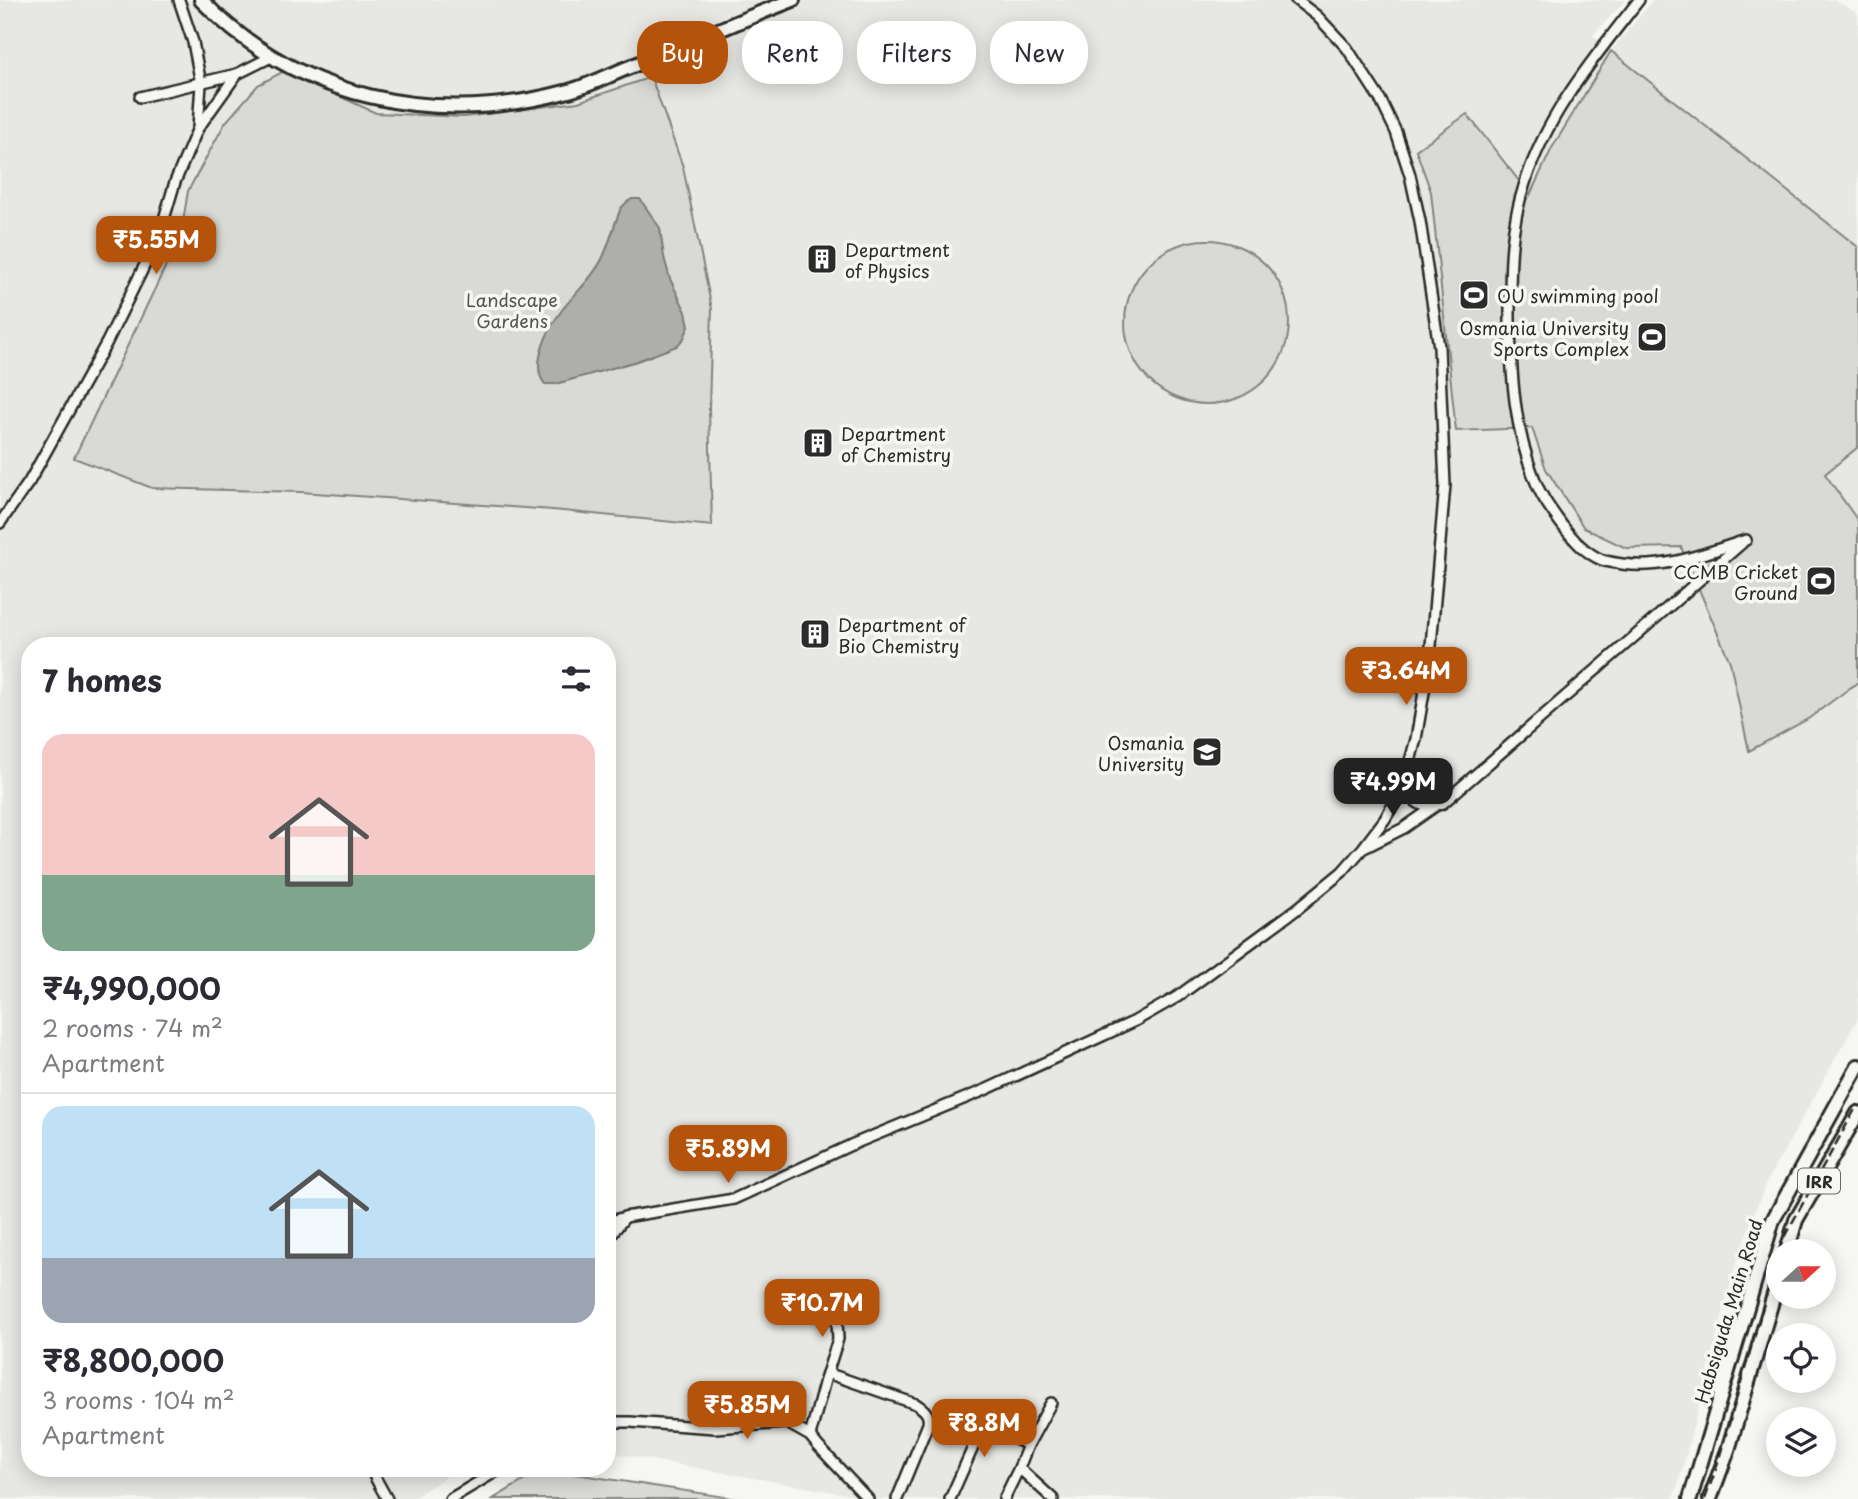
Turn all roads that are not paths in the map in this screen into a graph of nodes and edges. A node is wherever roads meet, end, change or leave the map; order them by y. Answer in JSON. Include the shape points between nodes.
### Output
{"nodes":[{"id":1,"x":179,"y":0,"type":"edge"},
{"id":2,"x":201,"y":0,"type":"edge"},
{"id":3,"x":793,"y":0,"type":"edge"},
{"id":4,"x":1296,"y":0,"type":"edge"},
{"id":5,"x":1639,"y":0,"type":"edge"},
{"id":6,"x":271,"y":57,"type":"junction"},
{"id":7,"x":237,"y":74,"type":"junction"},
{"id":8,"x":201,"y":84,"type":"junction"},
{"id":9,"x":140,"y":97,"type":"dead end"},
{"id":10,"x":198,"y":128,"type":"junction"},
{"id":11,"x":0,"y":523,"type":"edge"},
{"id":12,"x":1403,"y":787,"type":"junction"},
{"id":13,"x":1434,"y":807,"type":"junction"},
{"id":14,"x":1363,"y":848,"type":"junction"},
{"id":15,"x":1858,"y":1066,"type":"edge"},
{"id":16,"x":1858,"y":1113,"type":"edge"},
{"id":17,"x":625,"y":1217,"type":"junction"},
{"id":18,"x":616,"y":1220,"type":"edge"},
{"id":19,"x":616,"y":1228,"type":"edge"},
{"id":20,"x":1769,"y":1235,"type":"junction"},
{"id":21,"x":1775,"y":1239,"type":"edge"},
{"id":22,"x":1790,"y":1239,"type":"edge"},
{"id":23,"x":808,"y":1299,"type":"dead end"},
{"id":24,"x":1770,"y":1309,"type":"edge"},
{"id":25,"x":827,"y":1373,"type":"junction"},
{"id":26,"x":1051,"y":1404,"type":"dead end"},
{"id":27,"x":616,"y":1422,"type":"edge"},
{"id":28,"x":810,"y":1436,"type":"junction"},
{"id":29,"x":1028,"y":1445,"type":"junction"},
{"id":30,"x":1020,"y":1468,"type":"junction"},
{"id":31,"x":375,"y":1477,"type":"edge"},
{"id":32,"x":487,"y":1477,"type":"edge"},
{"id":33,"x":387,"y":1499,"type":"edge"},
{"id":34,"x":450,"y":1499,"type":"edge"},
{"id":35,"x":868,"y":1499,"type":"edge"},
{"id":36,"x":897,"y":1499,"type":"edge"},
{"id":37,"x":950,"y":1499,"type":"edge"},
{"id":38,"x":1004,"y":1499,"type":"edge"},
{"id":39,"x":1053,"y":1499,"type":"edge"},
{"id":40,"x":1690,"y":1499,"type":"edge"},
{"id":41,"x":1710,"y":1499,"type":"edge"}],
"edges":[{"from":1,"to":8,"type":"street"},
{"from":2,"to":6,"type":"main road"},
{"from":3,"to":6,"type":"main road","via":[[568,92],[528,101],[455,107],[381,100],[341,89]]},
{"from":4,"to":12,"type":"street","via":[[1347,48],[1396,132],[1420,221],[1437,334],[1445,485],[1430,657]]},
{"from":5,"to":13,"type":"street","via":[[1563,102],[1518,205],[1511,242],[1510,346],[1519,430],[1545,500],[1567,532],[1604,561],[1660,565],[1746,540]]},
{"from":6,"to":7,"type":"street"},
{"from":7,"to":8,"type":"street"},
{"from":7,"to":10,"type":"street"},
{"from":8,"to":9,"type":"street"},
{"from":8,"to":10,"type":"street"},
{"from":10,"to":11,"type":"street","via":[[159,236],[107,342],[34,474]]},
{"from":12,"to":13,"type":"street","via":[[1412,799]]},
{"from":12,"to":14,"type":"street"},
{"from":13,"to":14,"type":"street"},
{"from":14,"to":17,"type":"street","via":[[1297,909],[1177,998],[1135,1021],[734,1199]]},
{"from":15,"to":20,"type":"main road","name":"Habsiguda Main Road","number":"IRR"},
{"from":16,"to":22,"type":"main road","number":"IRR","via":[[1796,1220]]},
{"from":17,"to":18,"type":"street"},
{"from":17,"to":19,"type":"street"},
{"from":20,"to":21,"type":"main road"},
{"from":20,"to":40,"type":"main road","name":"Habsiguda Main Road","number":"IRR"},
{"from":23,"to":25,"type":"street","via":[[827,1305],[837,1321],[838,1339]]},
{"from":24,"to":41,"type":"main road"},
{"from":25,"to":28,"type":"street"},
{"from":25,"to":36,"type":"street","via":[[916,1404],[927,1414],[928,1424]]},
{"from":26,"to":29,"type":"street"},
{"from":27,"to":28,"type":"street","via":[[715,1428],[787,1423]]},
{"from":28,"to":35,"type":"street"},
{"from":29,"to":30,"type":"street"},
{"from":29,"to":37,"type":"street","via":[[983,1425]]},
{"from":30,"to":38,"type":"street"},
{"from":30,"to":39,"type":"street"},
{"from":31,"to":33,"type":"street"},
{"from":32,"to":34,"type":"street"}]}
